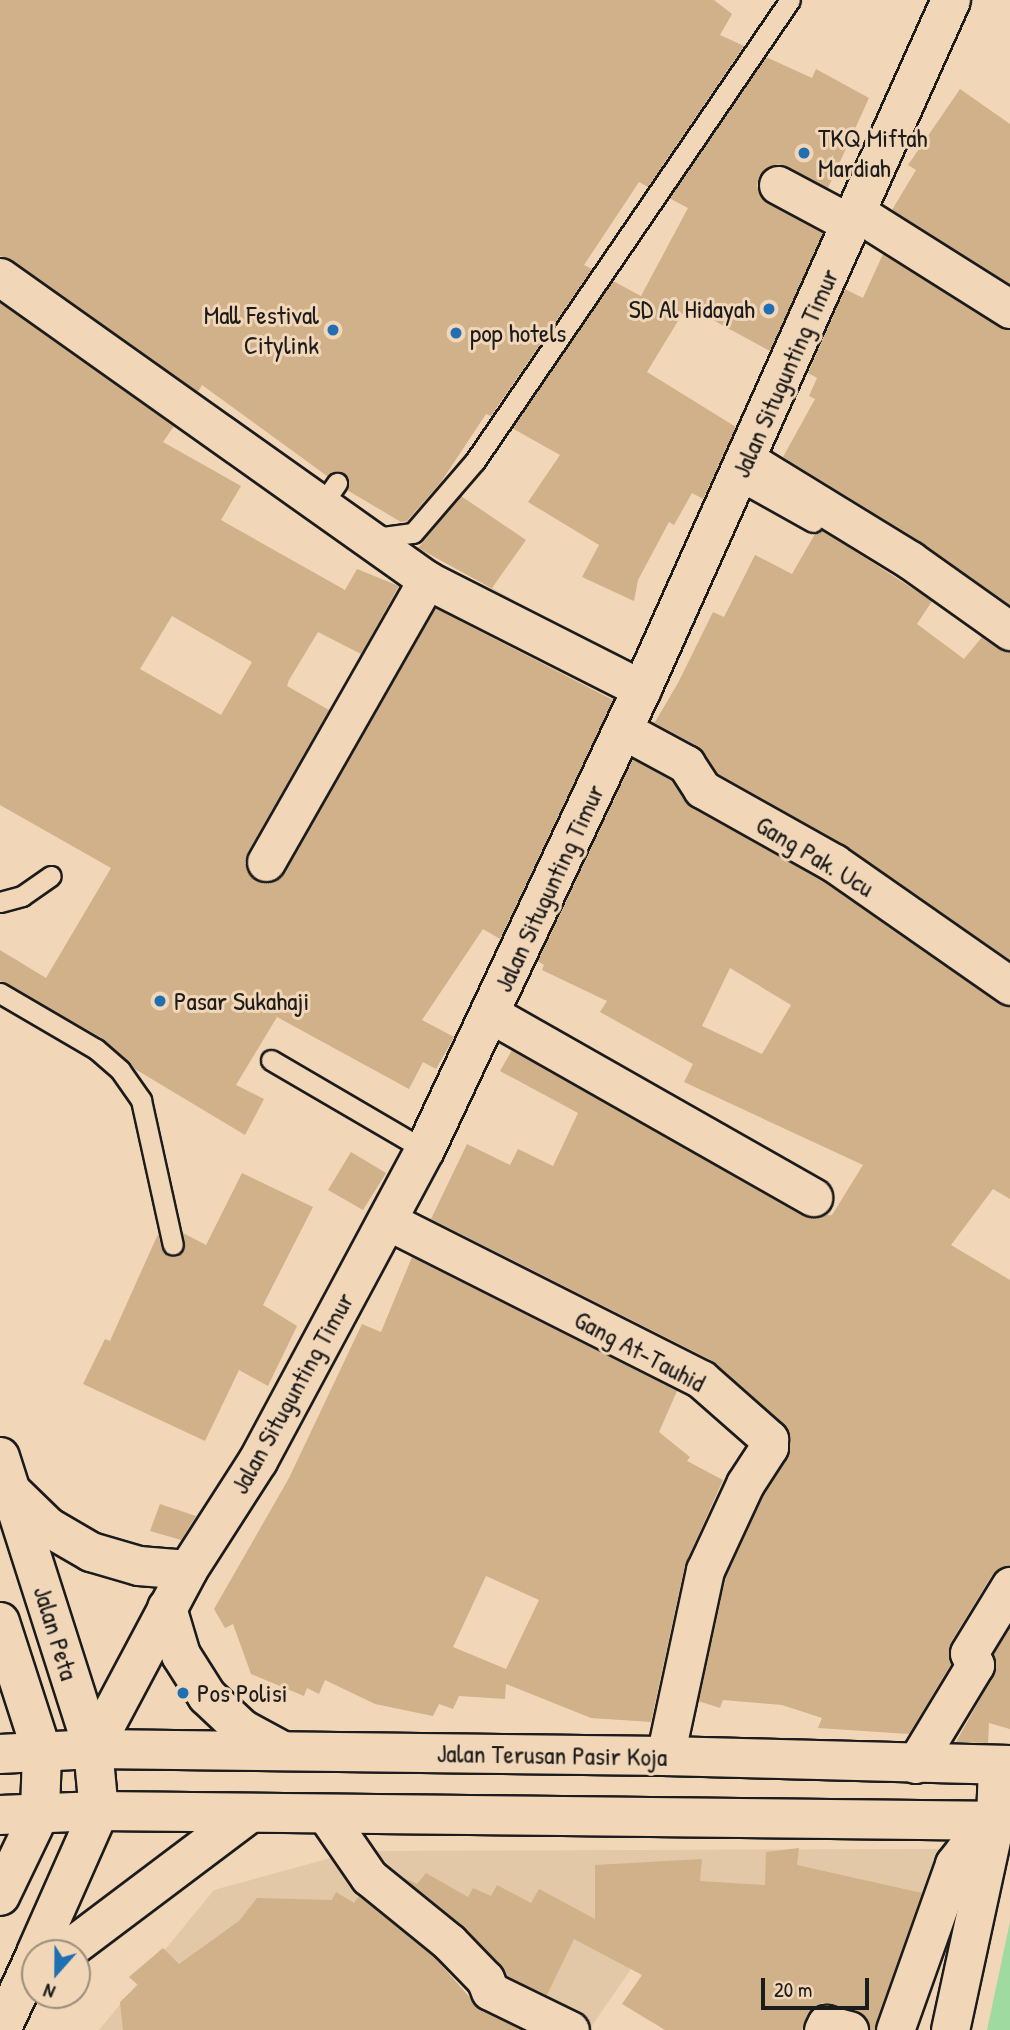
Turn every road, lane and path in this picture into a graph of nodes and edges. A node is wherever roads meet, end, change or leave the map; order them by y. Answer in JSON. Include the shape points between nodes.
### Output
{"nodes":[{"id":1,"x":790,"y":0,"type":"edge"},
{"id":2,"x":951,"y":0,"type":"edge"},
{"id":3,"x":778,"y":185,"type":"dead end"},
{"id":4,"x":854,"y":218,"type":"junction"},
{"id":5,"x":0,"y":269,"type":"edge"},
{"id":6,"x":0,"y":277,"type":"edge"},
{"id":7,"x":1010,"y":309,"type":"edge"},
{"id":8,"x":742,"y":470,"type":"junction"},
{"id":9,"x":337,"y":483,"type":"dead end"},
{"id":10,"x":325,"y":500,"type":"junction"},
{"id":11,"x":813,"y":522,"type":"dead end"},
{"id":12,"x":427,"y":580,"type":"junction"},
{"id":13,"x":1010,"y":631,"type":"edge"},
{"id":14,"x":642,"y":690,"type":"junction"},
{"id":15,"x":623,"y":730,"type":"junction"},
{"id":16,"x":266,"y":862,"type":"dead end"},
{"id":17,"x":51,"y":876,"type":"dead end"},
{"id":18,"x":0,"y":902,"type":"edge"},
{"id":19,"x":1010,"y":986,"type":"edge"},
{"id":20,"x":0,"y":993,"type":"edge"},
{"id":21,"x":489,"y":1013,"type":"junction"},
{"id":22,"x":271,"y":1060,"type":"dead end"},
{"id":23,"x":425,"y":1150,"type":"junction"},
{"id":24,"x":813,"y":1197,"type":"dead end"},
{"id":25,"x":388,"y":1221,"type":"junction"},
{"id":26,"x":173,"y":1245,"type":"dead end"},
{"id":27,"x":0,"y":1457,"type":"edge"},
{"id":28,"x":13,"y":1493,"type":"junction"},
{"id":29,"x":188,"y":1570,"type":"junction"},
{"id":30,"x":1010,"y":1586,"type":"edge"},
{"id":31,"x":167,"y":1608,"type":"junction"},
{"id":32,"x":0,"y":1624,"type":"edge"},
{"id":33,"x":93,"y":1749,"type":"junction"},
{"id":34,"x":42,"y":1752,"type":"junction"},
{"id":35,"x":286,"y":1752,"type":"junction"},
{"id":36,"x":0,"y":1754,"type":"edge"},
{"id":37,"x":665,"y":1756,"type":"junction"},
{"id":38,"x":915,"y":1764,"type":"junction"},
{"id":39,"x":1004,"y":1765,"type":"edge"},
{"id":40,"x":99,"y":1811,"type":"junction"},
{"id":41,"x":40,"y":1813,"type":"junction"},
{"id":42,"x":0,"y":1815,"type":"edge"},
{"id":43,"x":247,"y":1815,"type":"junction"},
{"id":44,"x":327,"y":1816,"type":"junction"},
{"id":45,"x":998,"y":1827,"type":"edge"},
{"id":46,"x":0,"y":1896,"type":"edge"},
{"id":47,"x":44,"y":1939,"type":"edge"},
{"id":48,"x":83,"y":1939,"type":"edge"},
{"id":49,"x":21,"y":1992,"type":"edge"},
{"id":50,"x":5,"y":2028,"type":"edge"},
{"id":51,"x":570,"y":2030,"type":"edge"},
{"id":52,"x":823,"y":2030,"type":"edge"},
{"id":53,"x":849,"y":2030,"type":"edge"},
{"id":54,"x":895,"y":2030,"type":"edge"},
{"id":55,"x":950,"y":2030,"type":"edge"}],
"edges":[{"from":1,"to":10,"type":"lane","via":[[475,461],[413,533],[383,537]]},
{"from":2,"to":4,"type":"main road","name":"Jalan Situgunting Timur"},
{"from":3,"to":4,"type":"street"},
{"from":4,"to":7,"type":"street"},
{"from":4,"to":8,"type":"main road","name":"Jalan Situgunting Timur"},
{"from":5,"to":10,"type":"lane"},
{"from":6,"to":12,"type":"street"},
{"from":8,"to":11,"type":"lane"},
{"from":8,"to":13,"type":"street","via":[[910,560]]},
{"from":8,"to":14,"type":"main road","name":"Jalan Situgunting Timur"},
{"from":9,"to":10,"type":"lane"},
{"from":12,"to":14,"type":"street"},
{"from":12,"to":16,"type":"street"},
{"from":14,"to":15,"type":"main road","name":"Jalan Situgunting Timur"},
{"from":15,"to":19,"type":"street","name":"Gang Pak. Ucu","via":[[686,764],[702,789],[834,863]]},
{"from":15,"to":21,"type":"main road","name":"Jalan Situgunting Timur"},
{"from":17,"to":18,"type":"lane","via":[[22,896]]},
{"from":20,"to":26,"type":"lane","via":[[96,1048],[141,1100]]},
{"from":21,"to":23,"type":"main road","name":"Jalan Situgunting Timur"},
{"from":21,"to":24,"type":"street"},
{"from":22,"to":23,"type":"lane"},
{"from":23,"to":25,"type":"main road","name":"Jalan Situgunting Timur"},
{"from":25,"to":29,"type":"main road","name":"Jalan Situgunting Timur","via":[[258,1461]]},
{"from":25,"to":37,"type":"street","name":"Gang At-Tauhid","via":[[701,1379],[769,1439],[769,1447],[745,1484],[705,1570]]},
{"from":27,"to":28,"type":"main road","name":"Jalan Peta"},
{"from":28,"to":29,"type":"main road","via":[[48,1527],[91,1552],[139,1566]]},
{"from":28,"to":33,"type":"main road","name":"Jalan Peta"},
{"from":29,"to":31,"type":"main road","name":"Jalan Situgunting Timur"},
{"from":30,"to":38,"type":"street","via":[[969,1653],[975,1665]]},
{"from":31,"to":33,"type":"main road","name":"Jalan Situgunting Timur"},
{"from":31,"to":35,"type":"main road","via":[[181,1655],[207,1696],[242,1729]]},
{"from":32,"to":34,"type":"main road","name":"Jalan Peta"},
{"from":33,"to":34,"type":"main road","name":"Jalan Terusan Pasir Koja"},
{"from":33,"to":35,"type":"main road","name":"Jalan Terusan Pasir Koja"},
{"from":33,"to":40,"type":"main road","name":"Jalan Peta"},
{"from":34,"to":36,"type":"main road","name":"Jalan Terusan Pasir Koja"},
{"from":34,"to":41,"type":"main road","name":"Jalan Peta"},
{"from":35,"to":37,"type":"main road","name":"Jalan Terusan Pasir Koja"},
{"from":37,"to":38,"type":"main road","name":"Jalan Terusan Pasir Koja"},
{"from":38,"to":39,"type":"main road","name":"Jalan Terusan Pasir Koja"},
{"from":39,"to":45,"type":"street"},
{"from":40,"to":41,"type":"main road"},
{"from":40,"to":43,"type":"main road"},
{"from":40,"to":47,"type":"main road"},
{"from":41,"to":42,"type":"main road"},
{"from":41,"to":46,"type":"main road"},
{"from":43,"to":44,"type":"main road"},
{"from":43,"to":48,"type":"main road"},
{"from":44,"to":45,"type":"main road"},
{"from":44,"to":51,"type":"street","via":[[369,1877],[449,1942],[485,1979],[490,1991]]},
{"from":45,"to":54,"type":"street","via":[[964,1851],[954,1864]]},
{"from":45,"to":55,"type":"street"},
{"from":49,"to":50,"type":"main road"},
{"from":52,"to":53,"type":"street","via":[[826,2024]]}]}
